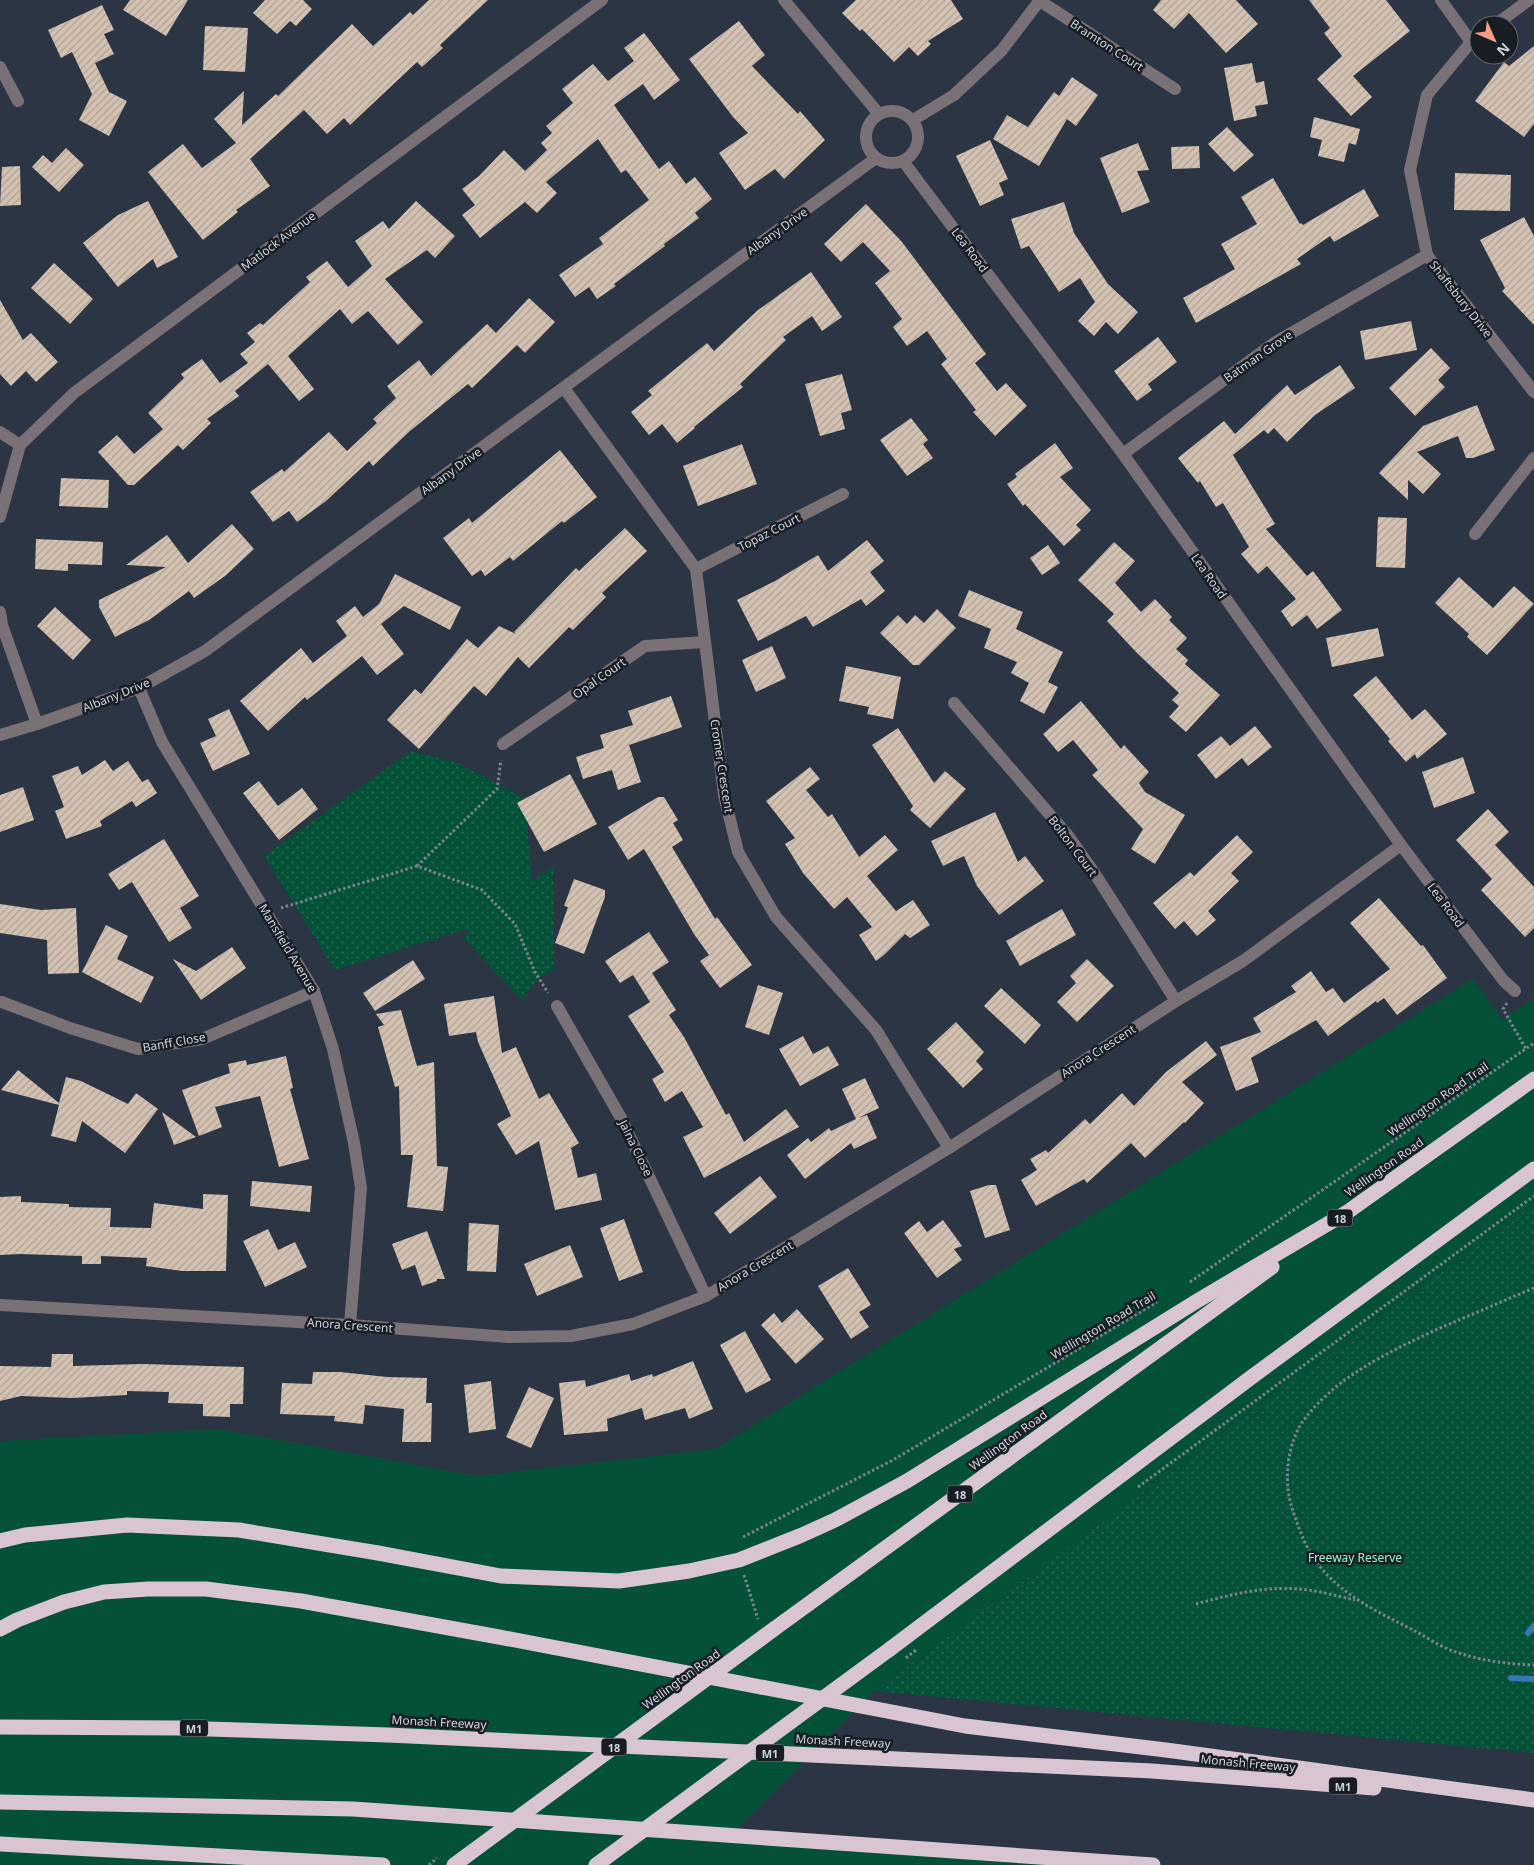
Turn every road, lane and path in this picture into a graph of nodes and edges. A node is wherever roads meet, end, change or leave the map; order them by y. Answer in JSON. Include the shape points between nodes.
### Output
{"nodes":[{"id":1,"x":602,"y":0,"type":"edge"},
{"id":2,"x":784,"y":0,"type":"edge"},
{"id":3,"x":1040,"y":0,"type":"edge"},
{"id":4,"x":1441,"y":0,"type":"edge"},
{"id":5,"x":1529,"y":0,"type":"edge"},
{"id":6,"x":1509,"y":15,"type":"edge"},
{"id":7,"x":1469,"y":32,"type":"edge"},
{"id":8,"x":1469,"y":46,"type":"edge"},
{"id":9,"x":0,"y":67,"type":"edge"},
{"id":10,"x":1175,"y":89,"type":"dead end"},
{"id":11,"x":18,"y":101,"type":"dead end"},
{"id":12,"x":879,"y":114,"type":"junction"},
{"id":13,"x":913,"y":120,"type":"junction"},
{"id":14,"x":876,"y":158,"type":"junction"},
{"id":15,"x":903,"y":161,"type":"junction"},
{"id":16,"x":1427,"y":255,"type":"junction"},
{"id":17,"x":564,"y":388,"type":"junction"},
{"id":18,"x":1534,"y":392,"type":"edge"},
{"id":19,"x":0,"y":432,"type":"edge"},
{"id":20,"x":20,"y":445,"type":"junction"},
{"id":21,"x":1123,"y":454,"type":"junction"},
{"id":22,"x":1534,"y":458,"type":"edge"},
{"id":23,"x":843,"y":494,"type":"dead end"},
{"id":24,"x":0,"y":517,"type":"edge"},
{"id":25,"x":1475,"y":534,"type":"dead end"},
{"id":26,"x":696,"y":569,"type":"junction"},
{"id":27,"x":0,"y":612,"type":"edge"},
{"id":28,"x":705,"y":642,"type":"junction"},
{"id":29,"x":139,"y":688,"type":"junction"},
{"id":30,"x":954,"y":703,"type":"dead end"},
{"id":31,"x":38,"y":724,"type":"junction"},
{"id":32,"x":0,"y":735,"type":"edge"},
{"id":33,"x":503,"y":744,"type":"joint"},
{"id":34,"x":1401,"y":845,"type":"junction"},
{"id":35,"x":417,"y":866,"type":"junction"},
{"id":36,"x":267,"y":912,"type":"junction"},
{"id":37,"x":314,"y":990,"type":"junction"},
{"id":38,"x":1515,"y":990,"type":"joint"},
{"id":39,"x":1176,"y":1001,"type":"junction"},
{"id":40,"x":2,"y":1002,"type":"dead end"},
{"id":41,"x":557,"y":1006,"type":"joint"},
{"id":42,"x":1534,"y":1043,"type":"edge"},
{"id":43,"x":1526,"y":1049,"type":"junction"},
{"id":44,"x":1534,"y":1080,"type":"edge"},
{"id":45,"x":948,"y":1148,"type":"junction"},
{"id":46,"x":1534,"y":1169,"type":"edge"},
{"id":47,"x":1534,"y":1196,"type":"edge"},
{"id":48,"x":1346,"y":1213,"type":"junction"},
{"id":49,"x":1184,"y":1286,"type":"dead end"},
{"id":50,"x":1534,"y":1288,"type":"edge"},
{"id":51,"x":706,"y":1296,"type":"junction"},
{"id":52,"x":1159,"y":1301,"type":"dead end"},
{"id":53,"x":0,"y":1305,"type":"edge"},
{"id":54,"x":350,"y":1325,"type":"junction"},
{"id":55,"x":1133,"y":1491,"type":"dead end"},
{"id":56,"x":0,"y":1541,"type":"edge"},
{"id":57,"x":739,"y":1560,"type":"junction"},
{"id":58,"x":1358,"y":1601,"type":"junction"},
{"id":59,"x":1196,"y":1604,"type":"dead end"},
{"id":60,"x":756,"y":1623,"type":"dead end"},
{"id":61,"x":0,"y":1629,"type":"edge"},
{"id":62,"x":1534,"y":1665,"type":"edge"},
{"id":63,"x":0,"y":1727,"type":"edge"},
{"id":64,"x":1534,"y":1800,"type":"edge"},
{"id":65,"x":0,"y":1802,"type":"edge"},
{"id":66,"x":0,"y":1844,"type":"edge"},
{"id":67,"x":383,"y":1865,"type":"edge"},
{"id":68,"x":454,"y":1865,"type":"edge"},
{"id":69,"x":596,"y":1865,"type":"edge"},
{"id":70,"x":1153,"y":1865,"type":"edge"}],
"edges":[{"from":1,"to":20,"type":"street","name":"Matlock Avenue","via":[[74,393]]},
{"from":2,"to":12,"type":"street"},
{"from":3,"to":10,"type":"street","name":"Bramton Court"},
{"from":3,"to":13,"type":"street","via":[[1002,50],[954,94]]},
{"from":4,"to":7,"type":"street"},
{"from":5,"to":6,"type":"street"},
{"from":8,"to":16,"type":"street","name":"Shaftsbury Drive","via":[[1428,95],[1410,170]]},
{"from":9,"to":11,"type":"street"},
{"from":12,"to":13,"type":"street","via":[[897,110]]},
{"from":12,"to":14,"type":"street","via":[[869,124],[866,133],[866,142]]},
{"from":13,"to":15,"type":"street","via":[[919,137],[917,146],[913,154]]},
{"from":14,"to":15,"type":"street","via":[[894,163]]},
{"from":14,"to":17,"type":"street","name":"Albany Drive"},
{"from":15,"to":21,"type":"street","name":"Lea Road"},
{"from":16,"to":18,"type":"street","name":"Shaftsbury Drive"},
{"from":16,"to":21,"type":"street","name":"Batman Grove","via":[[1274,342]]},
{"from":17,"to":26,"type":"street","name":"Cromer Crescent"},
{"from":17,"to":29,"type":"street","name":"Albany Drive","via":[[205,651]]},
{"from":19,"to":20,"type":"street"},
{"from":20,"to":24,"type":"street"},
{"from":21,"to":34,"type":"street","name":"Lea Road"},
{"from":22,"to":25,"type":"street"},
{"from":23,"to":26,"type":"street","name":"Topaz Court"},
{"from":26,"to":28,"type":"street","name":"Cromer Crescent"},
{"from":27,"to":31,"type":"street"},
{"from":28,"to":33,"type":"street","name":"Opal Court","via":[[645,646]]},
{"from":28,"to":45,"type":"street","name":"Cromer Crescent","via":[[724,795],[738,852],[776,917],[876,1030]]},
{"from":29,"to":31,"type":"street","name":"Albany Drive"},
{"from":29,"to":36,"type":"street","name":"Mansfield Avenue","via":[[162,742]]},
{"from":30,"to":39,"type":"street","name":"Bolton Court","via":[[1069,838]]},
{"from":31,"to":32,"type":"street","name":"Albany Drive"},
{"from":33,"to":35,"type":"path","via":[[498,789]]},
{"from":34,"to":38,"type":"street","name":"Lea Road","via":[[1503,980]]},
{"from":34,"to":39,"type":"street","name":"Anora Crescent","via":[[1242,961]]},
{"from":35,"to":36,"type":"path"},
{"from":35,"to":41,"type":"path","via":[[482,890],[515,924],[535,972]]},
{"from":36,"to":37,"type":"street","name":"Mansfield Avenue"},
{"from":37,"to":40,"type":"street","name":"Banff Close","via":[[202,1039],[138,1049]]},
{"from":37,"to":54,"type":"street","name":"Mansfield Avenue","via":[[334,1050],[361,1188]]},
{"from":38,"to":43,"type":"path","via":[[1503,1009]]},
{"from":39,"to":45,"type":"street","name":"Anora Crescent"},
{"from":41,"to":51,"type":"street","name":"Jalna Close","via":[[621,1118]]},
{"from":42,"to":43,"type":"path","name":"Wellington Road Trail"},
{"from":43,"to":49,"type":"path","name":"Wellington Road Trail"},
{"from":44,"to":48,"type":"highway","name":"Wellington Road","number":"18"},
{"from":45,"to":51,"type":"street","name":"Anora Crescent"},
{"from":46,"to":69,"type":"highway","bridge":true},
{"from":47,"to":55,"type":"path"},
{"from":48,"to":57,"type":"highway","via":[[1197,1300],[907,1481],[802,1536]]},
{"from":48,"to":68,"type":"highway","name":"Wellington Road","number":"18","bridge":true},
{"from":50,"to":58,"type":"path","via":[[1416,1339],[1368,1364],[1322,1398],[1304,1420],[1293,1441],[1288,1468],[1288,1496],[1314,1559],[1333,1581]]},
{"from":51,"to":54,"type":"street","name":"Anora Crescent","via":[[633,1324],[571,1336],[510,1337]]},
{"from":52,"to":57,"type":"path","name":"Wellington Road Trail","via":[[893,1460],[741,1538],[737,1543]]},
{"from":53,"to":54,"type":"street","name":"Anora Crescent"},
{"from":56,"to":57,"type":"highway","via":[[24,1535],[128,1525],[239,1530],[501,1576],[619,1581]]},
{"from":57,"to":60,"type":"path","name":"Wellington Road Trail","via":[[759,1618]]},
{"from":58,"to":59,"type":"path","via":[[1298,1589],[1270,1589]]},
{"from":58,"to":62,"type":"path","via":[[1454,1652],[1483,1660]]},
{"from":61,"to":64,"type":"highway","via":[[64,1602],[104,1592],[206,1589],[301,1601],[965,1726]]},
{"from":63,"to":64,"type":"highway","name":"Monash Freeway","number":"M1","via":[[177,1728],[388,1735],[1132,1770]]},
{"from":65,"to":70,"type":"highway","via":[[353,1809]]},
{"from":66,"to":67,"type":"highway"}]}
